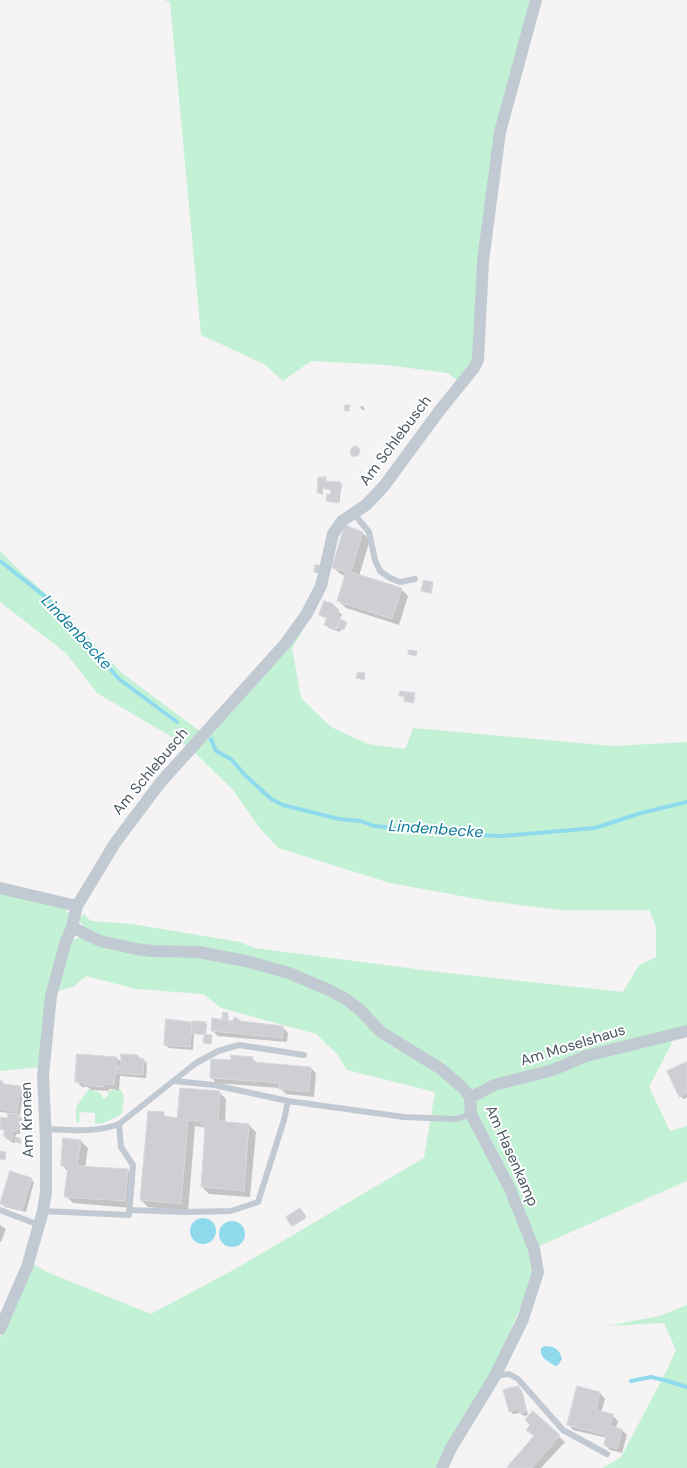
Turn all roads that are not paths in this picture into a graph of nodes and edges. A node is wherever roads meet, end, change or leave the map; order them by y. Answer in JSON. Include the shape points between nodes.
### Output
{"nodes":[{"id":1,"x":536,"y":0,"type":"edge"},
{"id":2,"x":354,"y":514,"type":"junction"},
{"id":3,"x":415,"y":579,"type":"dead end"},
{"id":4,"x":0,"y":888,"type":"edge"},
{"id":5,"x":77,"y":906,"type":"junction"},
{"id":6,"x":72,"y":927,"type":"junction"},
{"id":7,"x":687,"y":1031,"type":"edge"},
{"id":8,"x":304,"y":1055,"type":"dead end"},
{"id":9,"x":174,"y":1081,"type":"junction"},
{"id":10,"x":470,"y":1098,"type":"junction"},
{"id":11,"x":288,"y":1101,"type":"junction"},
{"id":12,"x":471,"y":1114,"type":"junction"},
{"id":13,"x":119,"y":1124,"type":"junction"},
{"id":14,"x":46,"y":1129,"type":"junction"},
{"id":15,"x":0,"y":1210,"type":"edge"},
{"id":16,"x":129,"y":1210,"type":"junction"},
{"id":17,"x":43,"y":1211,"type":"junction"},
{"id":18,"x":39,"y":1224,"type":"junction"},
{"id":19,"x":0,"y":1330,"type":"edge"},
{"id":20,"x":495,"y":1376,"type":"junction"},
{"id":21,"x":608,"y":1454,"type":"dead end"},
{"id":22,"x":442,"y":1468,"type":"edge"}],
"edges":[{"from":1,"to":2,"type":"street","name":"Am Schlebusch","via":[[500,132],[483,260],[478,360],[376,496]]},
{"from":2,"to":3,"type":"lane","via":[[369,532],[380,571],[400,582]]},
{"from":2,"to":5,"type":"street","name":"Am Schlebusch","via":[[342,521],[332,534],[321,586],[297,628],[148,799],[114,842]]},
{"from":4,"to":5,"type":"street"},
{"from":5,"to":6,"type":"street","name":"Am Kronen"},
{"from":6,"to":10,"type":"street","name":"Am Hasenkamp","via":[[100,940],[136,949],[198,952],[246,961],[289,973],[329,990],[346,998],[381,1032],[441,1069],[464,1088]]},
{"from":6,"to":14,"type":"street","name":"Am Kronen","via":[[51,996],[43,1075]]},
{"from":7,"to":10,"type":"street","name":"Am Moselshaus","via":[[586,1056],[553,1070],[494,1085]]},
{"from":8,"to":9,"type":"lane","via":[[239,1045],[218,1051],[196,1063]]},
{"from":9,"to":11,"type":"lane"},
{"from":9,"to":13,"type":"lane"},
{"from":10,"to":12,"type":"street","name":"Am Hasenkamp"},
{"from":11,"to":12,"type":"lane","via":[[404,1117],[456,1119]]},
{"from":11,"to":16,"type":"lane","via":[[258,1202],[231,1211]]},
{"from":12,"to":20,"type":"street","name":"Am Hasenkamp","via":[[510,1189],[534,1249],[538,1272],[523,1319]]},
{"from":13,"to":14,"type":"lane","via":[[91,1131]]},
{"from":13,"to":16,"type":"lane","via":[[121,1146],[133,1165]]},
{"from":14,"to":17,"type":"street","name":"Am Kronen"},
{"from":15,"to":18,"type":"lane"},
{"from":16,"to":17,"type":"lane","via":[[129,1215]]},
{"from":17,"to":18,"type":"street","name":"Am Kronen"},
{"from":18,"to":19,"type":"street","name":"Am Kronen","via":[[27,1267]]},
{"from":20,"to":21,"type":"lane","via":[[509,1374],[518,1379],[563,1430]]},
{"from":20,"to":22,"type":"street","name":"Am Hasenkamp"}]}
